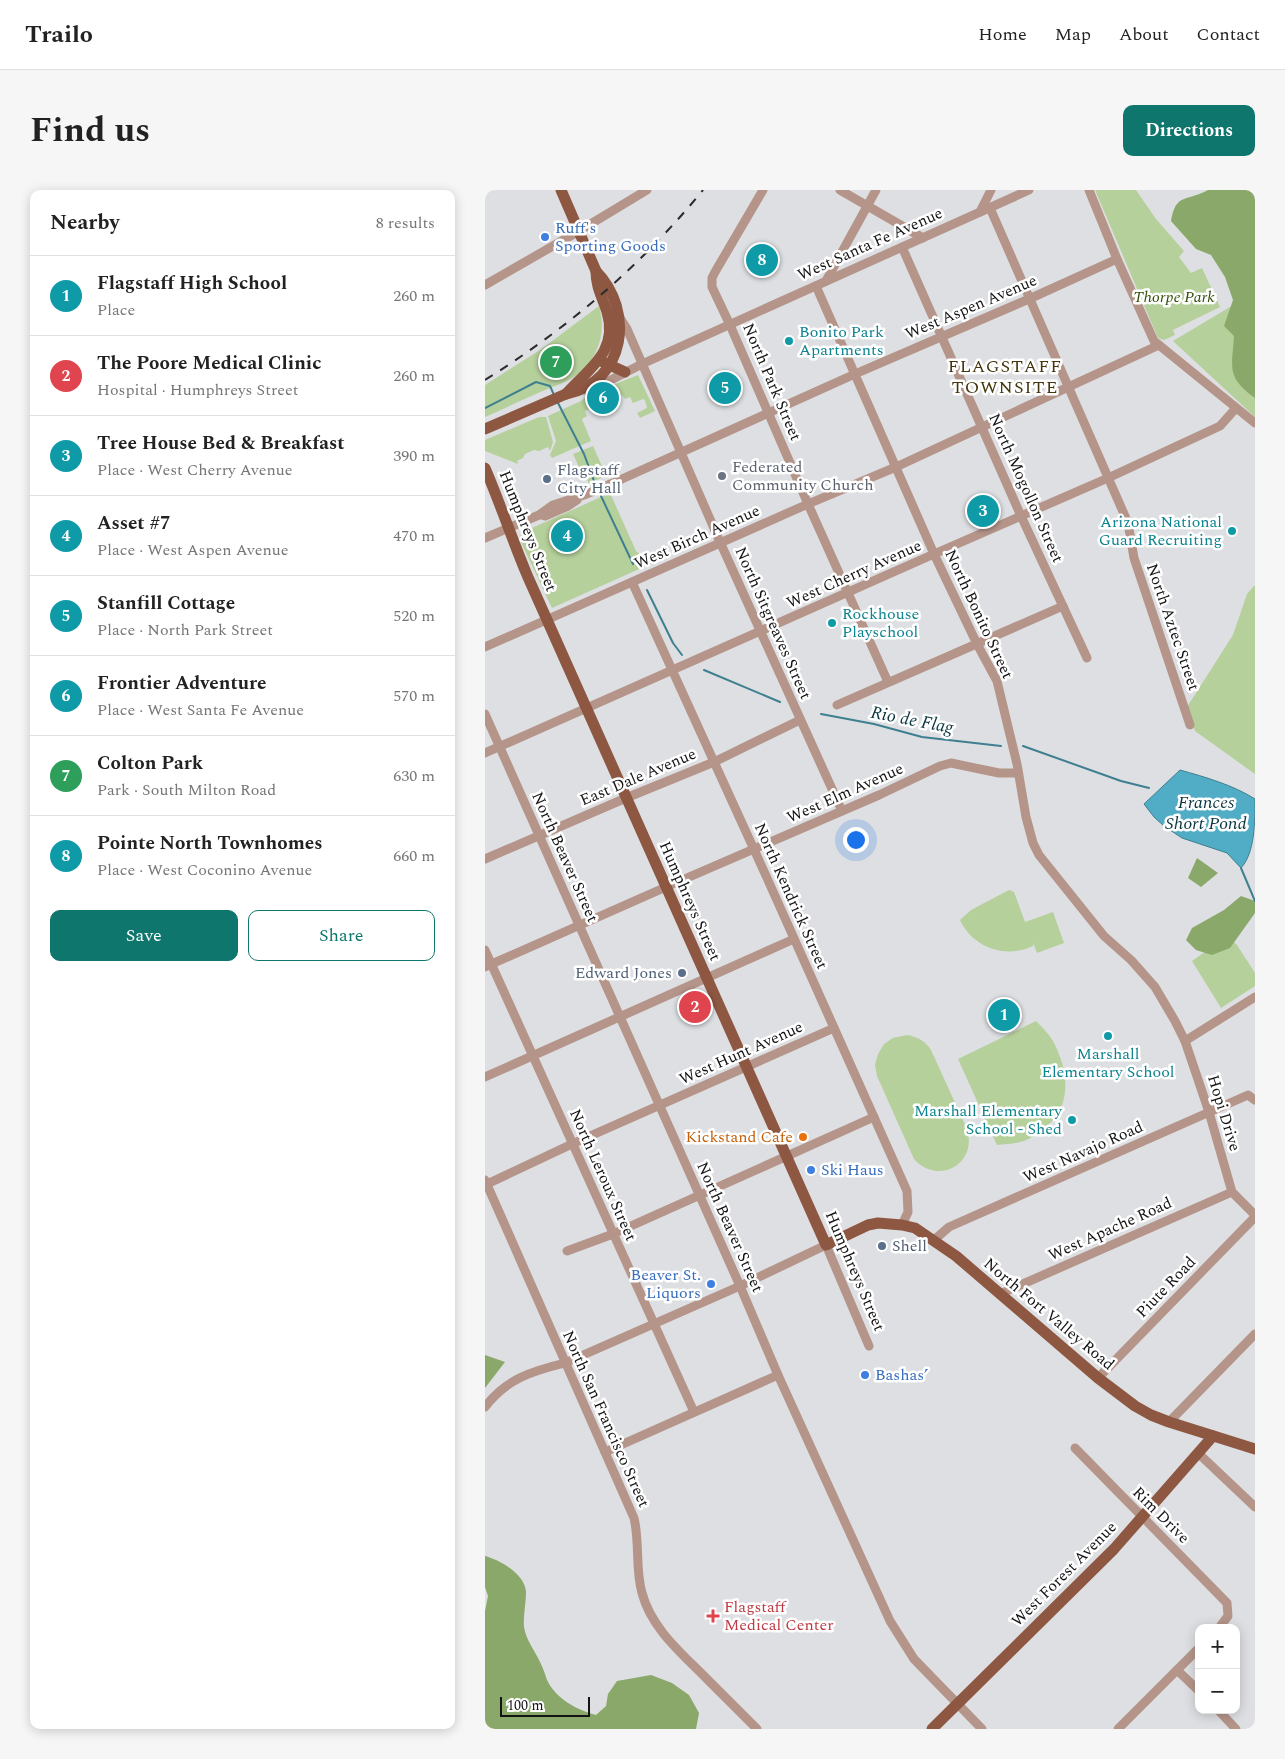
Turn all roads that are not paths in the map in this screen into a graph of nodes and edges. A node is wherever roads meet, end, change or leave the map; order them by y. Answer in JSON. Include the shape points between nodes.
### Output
{"nodes":[{"id":1,"x":561,"y":190,"type":"edge"},
{"id":2,"x":647,"y":190,"type":"edge"},
{"id":3,"x":763,"y":190,"type":"edge"},
{"id":4,"x":840,"y":190,"type":"edge"},
{"id":5,"x":876,"y":190,"type":"edge"},
{"id":6,"x":991,"y":190,"type":"edge"},
{"id":7,"x":1029,"y":190,"type":"edge"},
{"id":8,"x":1089,"y":190,"type":"edge"},
{"id":9,"x":867,"y":206,"type":"junction"},
{"id":10,"x":990,"y":208,"type":"junction"},
{"id":11,"x":980,"y":212,"type":"junction"},
{"id":12,"x":579,"y":231,"type":"junction"},
{"id":13,"x":923,"y":238,"type":"junction"},
{"id":14,"x":902,"y":247,"type":"junction"},
{"id":15,"x":1117,"y":259,"type":"junction"},
{"id":16,"x":596,"y":271,"type":"junction"},
{"id":17,"x":826,"y":282,"type":"junction"},
{"id":18,"x":485,"y":284,"type":"edge"},
{"id":19,"x":816,"y":286,"type":"junction"},
{"id":20,"x":1029,"y":299,"type":"junction"},
{"id":21,"x":620,"y":318,"type":"junction"},
{"id":22,"x":730,"y":324,"type":"junction"},
{"id":23,"x":942,"y":336,"type":"junction"},
{"id":24,"x":1159,"y":345,"type":"junction"},
{"id":25,"x":605,"y":362,"type":"junction"},
{"id":26,"x":642,"y":364,"type":"junction"},
{"id":27,"x":625,"y":372,"type":"junction"},
{"id":28,"x":855,"y":374,"type":"junction"},
{"id":29,"x":1069,"y":387,"type":"junction"},
{"id":30,"x":579,"y":391,"type":"junction"},
{"id":31,"x":566,"y":394,"type":"junction"},
{"id":32,"x":1236,"y":408,"type":"junction"},
{"id":33,"x":769,"y":414,"type":"junction"},
{"id":34,"x":1255,"y":423,"type":"edge"},
{"id":35,"x":981,"y":426,"type":"junction"},
{"id":36,"x":485,"y":430,"type":"edge"},
{"id":37,"x":681,"y":453,"type":"junction"},
{"id":38,"x":896,"y":467,"type":"junction"},
{"id":39,"x":485,"y":468,"type":"edge"},
{"id":40,"x":1108,"y":478,"type":"junction"},
{"id":41,"x":808,"y":504,"type":"junction"},
{"id":42,"x":1021,"y":516,"type":"junction"},
{"id":43,"x":507,"y":528,"type":"junction"},
{"id":44,"x":485,"y":538,"type":"edge"},
{"id":45,"x":720,"y":542,"type":"junction"},
{"id":46,"x":934,"y":554,"type":"junction"},
{"id":47,"x":632,"y":582,"type":"junction"},
{"id":48,"x":849,"y":593,"type":"junction"},
{"id":49,"x":1063,"y":606,"type":"junction"},
{"id":50,"x":547,"y":619,"type":"junction"},
{"id":51,"x":761,"y":632,"type":"junction"},
{"id":52,"x":977,"y":644,"type":"junction"},
{"id":53,"x":485,"y":646,"type":"edge"},
{"id":54,"x":1087,"y":658,"type":"dead end"},
{"id":55,"x":674,"y":671,"type":"junction"},
{"id":56,"x":888,"y":682,"type":"junction"},
{"id":57,"x":837,"y":705,"type":"dead end"},
{"id":58,"x":587,"y":708,"type":"junction"},
{"id":59,"x":485,"y":714,"type":"edge"},
{"id":60,"x":800,"y":720,"type":"junction"},
{"id":61,"x":1190,"y":725,"type":"dead end"},
{"id":62,"x":500,"y":746,"type":"junction"},
{"id":63,"x":485,"y":753,"type":"edge"},
{"id":64,"x":714,"y":762,"type":"junction"},
{"id":65,"x":1018,"y":773,"type":"junction"},
{"id":66,"x":626,"y":798,"type":"junction"},
{"id":67,"x":841,"y":811,"type":"junction"},
{"id":68,"x":539,"y":835,"type":"junction"},
{"id":69,"x":754,"y":850,"type":"junction"},
{"id":70,"x":485,"y":859,"type":"edge"},
{"id":71,"x":666,"y":887,"type":"junction"},
{"id":72,"x":579,"y":926,"type":"junction"},
{"id":73,"x":794,"y":939,"type":"junction"},
{"id":74,"x":485,"y":950,"type":"edge"},
{"id":75,"x":488,"y":966,"type":"edge"},
{"id":76,"x":706,"y":977,"type":"junction"},
{"id":77,"x":1255,"y":997,"type":"edge"},
{"id":78,"x":619,"y":1016,"type":"junction"},
{"id":79,"x":834,"y":1028,"type":"junction"},
{"id":80,"x":1185,"y":1041,"type":"junction"},
{"id":81,"x":532,"y":1055,"type":"junction"},
{"id":82,"x":746,"y":1068,"type":"junction"},
{"id":83,"x":485,"y":1076,"type":"edge"},
{"id":84,"x":1251,"y":1098,"type":"edge"},
{"id":85,"x":659,"y":1106,"type":"junction"},
{"id":86,"x":1209,"y":1112,"type":"junction"},
{"id":87,"x":873,"y":1117,"type":"junction"},
{"id":88,"x":572,"y":1144,"type":"junction"},
{"id":89,"x":787,"y":1155,"type":"junction"},
{"id":90,"x":486,"y":1182,"type":"edge"},
{"id":91,"x":1232,"y":1192,"type":"junction"},
{"id":92,"x":699,"y":1195,"type":"junction"},
{"id":93,"x":1255,"y":1216,"type":"edge"},
{"id":94,"x":902,"y":1225,"type":"junction"},
{"id":95,"x":613,"y":1234,"type":"junction"},
{"id":96,"x":934,"y":1240,"type":"junction"},
{"id":97,"x":826,"y":1245,"type":"junction"},
{"id":98,"x":567,"y":1251,"type":"dead end"},
{"id":99,"x":740,"y":1286,"type":"junction"},
{"id":100,"x":1001,"y":1294,"type":"junction"},
{"id":101,"x":653,"y":1324,"type":"junction"},
{"id":102,"x":1255,"y":1334,"type":"edge"},
{"id":103,"x":869,"y":1346,"type":"dead end"},
{"id":104,"x":565,"y":1363,"type":"junction"},
{"id":105,"x":778,"y":1375,"type":"junction"},
{"id":106,"x":1099,"y":1378,"type":"junction"},
{"id":107,"x":485,"y":1407,"type":"edge"},
{"id":108,"x":694,"y":1412,"type":"junction"},
{"id":109,"x":1169,"y":1422,"type":"junction"},
{"id":110,"x":1213,"y":1436,"type":"junction"},
{"id":111,"x":1075,"y":1448,"type":"dead end"},
{"id":112,"x":1255,"y":1449,"type":"edge"},
{"id":113,"x":605,"y":1452,"type":"junction"},
{"id":114,"x":1197,"y":1453,"type":"junction"},
{"id":115,"x":1255,"y":1507,"type":"edge"},
{"id":116,"x":1141,"y":1517,"type":"junction"},
{"id":117,"x":1222,"y":1624,"type":"edge"},
{"id":118,"x":1195,"y":1652,"type":"edge"},
{"id":119,"x":1177,"y":1670,"type":"junction"},
{"id":120,"x":1195,"y":1687,"type":"edge"},
{"id":121,"x":957,"y":1704,"type":"junction"},
{"id":122,"x":1222,"y":1714,"type":"edge"},
{"id":123,"x":757,"y":1729,"type":"edge"},
{"id":124,"x":932,"y":1729,"type":"edge"},
{"id":125,"x":982,"y":1729,"type":"edge"},
{"id":126,"x":1118,"y":1729,"type":"edge"},
{"id":127,"x":1236,"y":1729,"type":"edge"}],
"edges":[{"from":1,"to":12,"type":"main road"},
{"from":2,"to":12,"type":"street"},
{"from":3,"to":22,"type":"street","name":"North Park Street","via":[[712,278],[712,287]]},
{"from":4,"to":9,"type":"street"},
{"from":5,"to":9,"type":"street"},
{"from":6,"to":11,"type":"street"},
{"from":7,"to":10,"type":"street","name":"West Santa Fe Avenue"},
{"from":8,"to":15,"type":"street"},
{"from":9,"to":13,"type":"street"},
{"from":9,"to":17,"type":"street"},
{"from":10,"to":11,"type":"street","name":"West Santa Fe Avenue"},
{"from":10,"to":20,"type":"street","name":"North Aztec Street"},
{"from":11,"to":13,"type":"street","name":"West Santa Fe Avenue"},
{"from":12,"to":16,"type":"main road"},
{"from":12,"to":18,"type":"street"},
{"from":13,"to":14,"type":"street","name":"West Santa Fe Avenue"},
{"from":14,"to":17,"type":"street","name":"West Santa Fe Avenue"},
{"from":14,"to":23,"type":"street","name":"North Mogollon Street"},
{"from":15,"to":20,"type":"street","name":"West Aspen Avenue"},
{"from":15,"to":24,"type":"street","via":[[1154,341]]},
{"from":16,"to":21,"type":"main road","via":[[605,281]]},
{"from":16,"to":25,"type":"main road","via":[[596,284],[609,324]]},
{"from":17,"to":19,"type":"street","name":"West Santa Fe Avenue"},
{"from":19,"to":22,"type":"street","name":"West Santa Fe Avenue"},
{"from":19,"to":28,"type":"street","name":"North Bonito Street"},
{"from":20,"to":23,"type":"street","name":"West Aspen Avenue"},
{"from":20,"to":29,"type":"street","name":"North Aztec Street"},
{"from":21,"to":25,"type":"main road","via":[[614,357]]},
{"from":21,"to":26,"type":"street"},
{"from":22,"to":26,"type":"street","name":"West Santa Fe Avenue"},
{"from":22,"to":33,"type":"street","name":"North Park Street"},
{"from":23,"to":28,"type":"street","name":"West Aspen Avenue"},
{"from":23,"to":35,"type":"street","name":"North Mogollon Street"},
{"from":24,"to":29,"type":"street","name":"West Birch Avenue"},
{"from":24,"to":32,"type":"street"},
{"from":25,"to":27,"type":"main road"},
{"from":25,"to":30,"type":"main road","via":[[598,378]]},
{"from":25,"to":31,"type":"main road"},
{"from":26,"to":27,"type":"street","name":"West Santa Fe Avenue"},
{"from":26,"to":37,"type":"street","name":"North Sitgreaves Street"},
{"from":27,"to":30,"type":"street","name":"West Santa Fe Avenue","via":[[599,386]]},
{"from":28,"to":33,"type":"street","name":"West Aspen Avenue"},
{"from":28,"to":38,"type":"street","name":"North Bonito Street"},
{"from":29,"to":35,"type":"street","name":"West Birch Avenue"},
{"from":29,"to":40,"type":"street","name":"North Aztec Street"},
{"from":30,"to":31,"type":"main road","name":"West Santa Fe Avenue"},
{"from":31,"to":36,"type":"main road","name":"West Santa Fe Avenue"},
{"from":32,"to":34,"type":"street"},
{"from":32,"to":40,"type":"street","name":"West Cherry Avenue","via":[[1220,426]]},
{"from":33,"to":37,"type":"street","name":"West Aspen Avenue"},
{"from":33,"to":41,"type":"street","name":"North Park Street"},
{"from":35,"to":38,"type":"street","name":"West Birch Avenue"},
{"from":35,"to":42,"type":"street","name":"North Mogollon Street"},
{"from":37,"to":43,"type":"street","name":"West Aspen Avenue","via":[[584,495],[545,516],[539,514]]},
{"from":37,"to":45,"type":"street","name":"North Sitgreaves Street"},
{"from":38,"to":41,"type":"street","name":"West Birch Avenue"},
{"from":38,"to":46,"type":"street","name":"North Bonito Street"},
{"from":39,"to":43,"type":"main road","name":"Humphreys Street","via":[[501,504]]},
{"from":40,"to":42,"type":"street","name":"West Cherry Avenue"},
{"from":40,"to":61,"type":"street","name":"North Aztec Street","via":[[1128,523],[1134,558]]},
{"from":41,"to":45,"type":"street","name":"West Birch Avenue"},
{"from":41,"to":48,"type":"street","name":"North Park Street"},
{"from":42,"to":46,"type":"street","name":"West Cherry Avenue"},
{"from":42,"to":49,"type":"street","name":"North Mogollon Street"},
{"from":43,"to":44,"type":"street"},
{"from":43,"to":50,"type":"main road","name":"Humphreys Street"},
{"from":45,"to":47,"type":"street","name":"West Birch Avenue"},
{"from":45,"to":51,"type":"street","name":"North Sitgreaves Street"},
{"from":46,"to":48,"type":"street","name":"West Cherry Avenue"},
{"from":46,"to":52,"type":"street","name":"North Bonito Street"},
{"from":47,"to":50,"type":"street","name":"West Birch Avenue"},
{"from":47,"to":55,"type":"street","name":"North Kendrick Street"},
{"from":48,"to":51,"type":"street","name":"West Cherry Avenue"},
{"from":48,"to":56,"type":"street","name":"North Park Street"},
{"from":49,"to":52,"type":"street"},
{"from":49,"to":54,"type":"street","name":"North Mogollon Street"},
{"from":50,"to":53,"type":"street","name":"West Birch Avenue"},
{"from":50,"to":58,"type":"main road","name":"Humphreys Street"},
{"from":51,"to":55,"type":"street","name":"West Cherry Avenue"},
{"from":51,"to":60,"type":"street","name":"North Sitgreaves Street"},
{"from":52,"to":56,"type":"street"},
{"from":52,"to":65,"type":"street","name":"North Bonito Street","via":[[997,681]]},
{"from":55,"to":58,"type":"street","name":"West Cherry Avenue"},
{"from":55,"to":64,"type":"street","name":"North Kendrick Street"},
{"from":56,"to":57,"type":"street"},
{"from":58,"to":62,"type":"street","name":"West Cherry Avenue"},
{"from":58,"to":66,"type":"main road","name":"Humphreys Street"},
{"from":59,"to":62,"type":"street","name":"North Beaver Street"},
{"from":60,"to":64,"type":"street","name":"East Dale Avenue"},
{"from":60,"to":67,"type":"street","name":"North Sitgreaves Street"},
{"from":62,"to":63,"type":"street","name":"West Cherry Avenue"},
{"from":62,"to":68,"type":"street","name":"North Beaver Street"},
{"from":64,"to":66,"type":"street","name":"East Dale Avenue"},
{"from":64,"to":69,"type":"street","name":"North Kendrick Street"},
{"from":65,"to":67,"type":"street","name":"West Elm Avenue","via":[[999,773],[951,763]]},
{"from":65,"to":80,"type":"street","name":"North Bonito Street","via":[[1026,817],[1039,855],[1104,936],[1155,988]]},
{"from":66,"to":68,"type":"street","name":"East Dale Avenue"},
{"from":66,"to":71,"type":"main road","name":"Humphreys Street"},
{"from":67,"to":69,"type":"street","name":"West Elm Avenue"},
{"from":68,"to":70,"type":"street","name":"East Dale Avenue"},
{"from":68,"to":72,"type":"street","name":"North Beaver Street"},
{"from":69,"to":71,"type":"street","name":"West Elm Avenue"},
{"from":69,"to":73,"type":"street","name":"North Kendrick Street"},
{"from":71,"to":72,"type":"street","name":"West Elm Avenue"},
{"from":71,"to":76,"type":"main road","name":"Humphreys Street"},
{"from":72,"to":75,"type":"street","name":"West Elm Avenue"},
{"from":72,"to":78,"type":"street","name":"North Beaver Street"},
{"from":73,"to":76,"type":"street"},
{"from":73,"to":79,"type":"street","name":"North Kendrick Street"},
{"from":74,"to":75,"type":"street","name":"North Leroux Street"},
{"from":75,"to":81,"type":"street","name":"North Leroux Street"},
{"from":76,"to":78,"type":"street"},
{"from":76,"to":82,"type":"main road","name":"Humphreys Street"},
{"from":77,"to":80,"type":"street"},
{"from":78,"to":81,"type":"street"},
{"from":78,"to":85,"type":"street","name":"North Beaver Street"},
{"from":79,"to":82,"type":"street","name":"West Hunt Avenue"},
{"from":79,"to":87,"type":"street","name":"North Kendrick Street"},
{"from":80,"to":86,"type":"street","name":"Hopi Drive"},
{"from":81,"to":83,"type":"street"},
{"from":81,"to":88,"type":"street","name":"North Leroux Street"},
{"from":82,"to":85,"type":"street","name":"West Hunt Avenue"},
{"from":82,"to":89,"type":"main road","name":"Humphreys Street"},
{"from":84,"to":86,"type":"street","name":"West Navajo Road"},
{"from":85,"to":88,"type":"street","name":"West Hunt Avenue"},
{"from":85,"to":92,"type":"street","name":"North Beaver Street"},
{"from":86,"to":91,"type":"street","name":"Hopi Drive"},
{"from":86,"to":96,"type":"street","name":"West Navajo Road","via":[[949,1227]]},
{"from":87,"to":89,"type":"street"},
{"from":87,"to":94,"type":"street","name":"North Kendrick Street","via":[[907,1191],[908,1212]]},
{"from":88,"to":90,"type":"street","name":"West Hunt Avenue"},
{"from":88,"to":95,"type":"street","name":"North Leroux Street"},
{"from":89,"to":92,"type":"street"},
{"from":89,"to":97,"type":"main road","name":"Humphreys Street"},
{"from":90,"to":104,"type":"street","name":"North San Francisco Street"},
{"from":91,"to":93,"type":"street","name":"Hopi Drive"},
{"from":91,"to":100,"type":"street","name":"West Apache Road"},
{"from":92,"to":95,"type":"street"},
{"from":92,"to":99,"type":"street","name":"North Beaver Street"},
{"from":93,"to":106,"type":"street","name":"Piute Road"},
{"from":94,"to":96,"type":"main road","name":"North Fort Valley Road","via":[[915,1228]]},
{"from":94,"to":97,"type":"main road","name":"North Fort Valley Road","via":[[869,1225]]},
{"from":95,"to":98,"type":"street"},
{"from":95,"to":101,"type":"street","name":"North Leroux Street"},
{"from":96,"to":100,"type":"main road","name":"North Fort Valley Road"},
{"from":97,"to":99,"type":"street"},
{"from":97,"to":103,"type":"street","name":"Humphreys Street"},
{"from":99,"to":101,"type":"street"},
{"from":99,"to":105,"type":"street","name":"North Beaver Street"},
{"from":100,"to":106,"type":"main road","name":"North Fort Valley Road"},
{"from":101,"to":104,"type":"street"},
{"from":101,"to":108,"type":"street","name":"North Leroux Street"},
{"from":102,"to":109,"type":"street"},
{"from":104,"to":107,"type":"street","via":[[519,1377]]},
{"from":104,"to":113,"type":"street","name":"North San Francisco Street"},
{"from":105,"to":108,"type":"street"},
{"from":105,"to":121,"type":"street","name":"North Beaver Street","via":[[889,1621],[914,1659]]},
{"from":106,"to":109,"type":"main road","name":"North Fort Valley Road","via":[[1135,1406]]},
{"from":108,"to":113,"type":"street"},
{"from":109,"to":110,"type":"main road","name":"North Fort Valley Road"},
{"from":110,"to":112,"type":"main road","name":"North Fort Valley Road"},
{"from":110,"to":114,"type":"main road","name":"West Forest Avenue"},
{"from":111,"to":116,"type":"street","name":"Rim Drive"},
{"from":113,"to":123,"type":"street","name":"North San Francisco Street","via":[[633,1518],[642,1594],[655,1624]]},
{"from":114,"to":115,"type":"street"},
{"from":114,"to":116,"type":"main road","name":"West Forest Avenue"},
{"from":116,"to":117,"type":"street","name":"Rim Drive","via":[[1227,1603],[1228,1616]]},
{"from":116,"to":121,"type":"main road","name":"West Forest Avenue","via":[[1114,1549]]},
{"from":118,"to":119,"type":"street"},
{"from":119,"to":120,"type":"street"},
{"from":119,"to":126,"type":"street"},
{"from":121,"to":124,"type":"main road","name":"West Forest Avenue"},
{"from":121,"to":125,"type":"street","name":"North Beaver Street"},
{"from":122,"to":127,"type":"street"}]}
